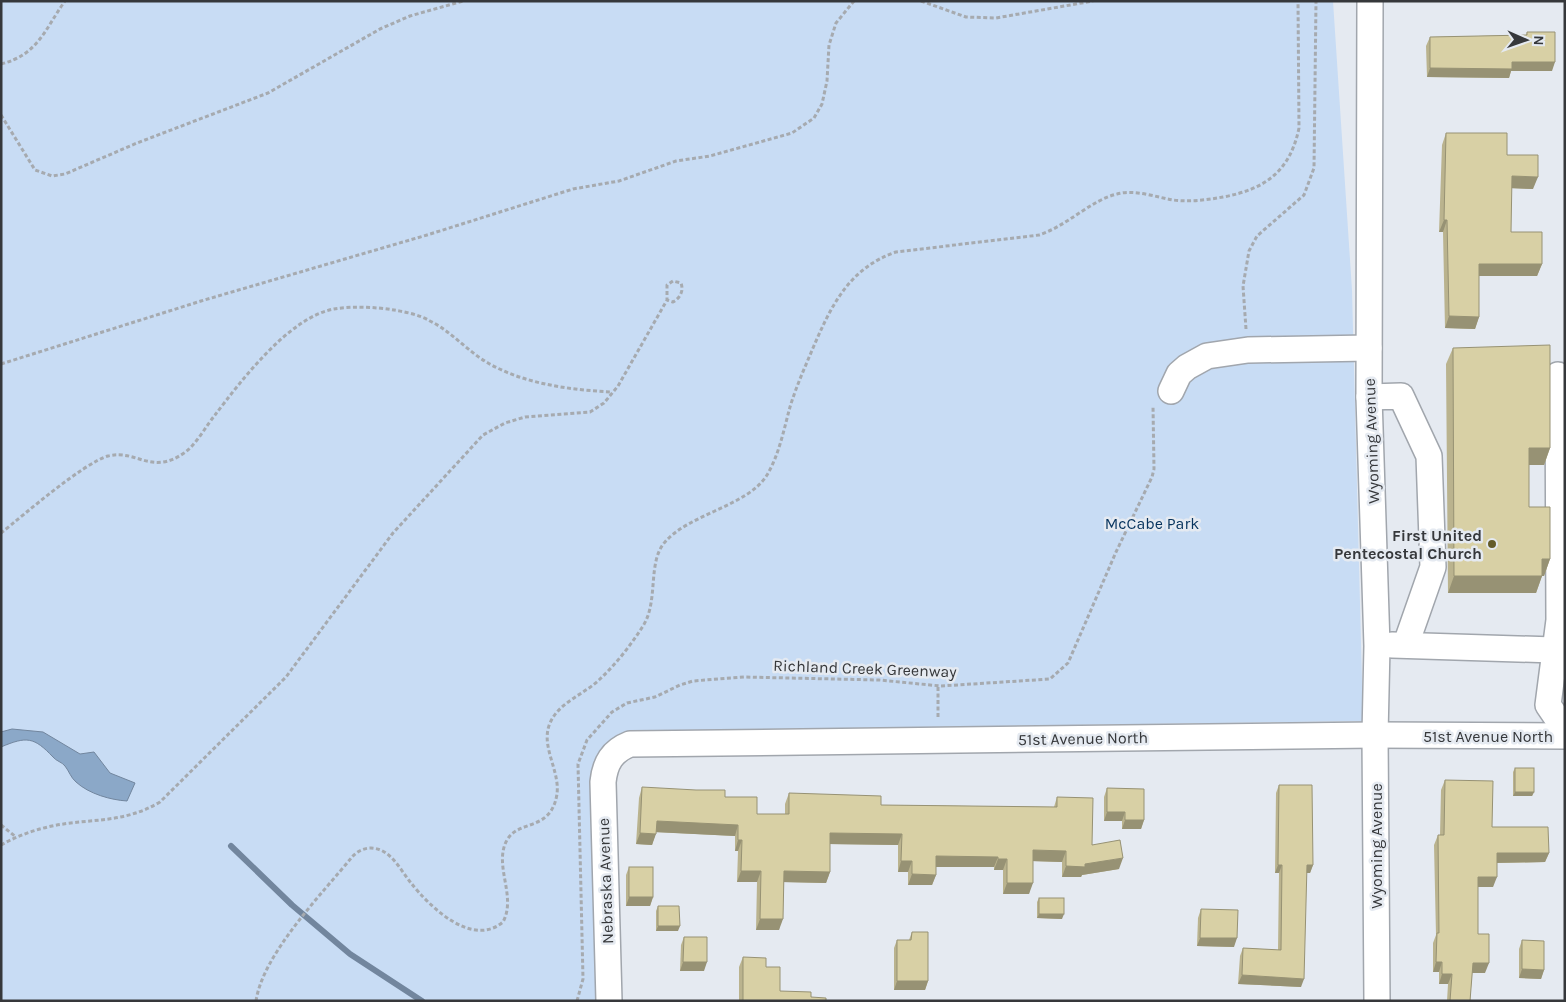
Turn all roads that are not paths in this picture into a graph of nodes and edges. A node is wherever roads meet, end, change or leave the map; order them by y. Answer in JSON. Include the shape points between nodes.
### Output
{"nodes":[{"id":1,"x":1370,"y":1,"type":"edge"},
{"id":2,"x":1369,"y":348,"type":"junction"},
{"id":3,"x":1558,"y":375,"type":"dead end"},
{"id":4,"x":1162,"y":396,"type":"road end"},
{"id":5,"x":1369,"y":397,"type":"junction"},
{"id":6,"x":1406,"y":644,"type":"junction"},
{"id":7,"x":1377,"y":646,"type":"junction"},
{"id":8,"x":1554,"y":650,"type":"junction"},
{"id":9,"x":1565,"y":730,"type":"edge"},
{"id":10,"x":1375,"y":735,"type":"junction"},
{"id":11,"x":1565,"y":736,"type":"edge"},
{"id":12,"x":608,"y":762,"type":"joint"},
{"id":13,"x":609,"y":1001,"type":"edge"},
{"id":14,"x":1377,"y":1001,"type":"edge"}],
"edges":[{"from":1,"to":2,"type":"street","name":"Wyoming Avenue"},
{"from":2,"to":4,"type":"street","via":[[1248,350],[1207,356],[1179,374]]},
{"from":2,"to":5,"type":"street","name":"Wyoming Avenue"},
{"from":3,"to":8,"type":"street","via":[[1559,620]]},
{"from":5,"to":6,"type":"street","via":[[1402,396],[1429,456],[1433,567]]},
{"from":5,"to":7,"type":"street","name":"Wyoming Avenue"},
{"from":6,"to":7,"type":"street"},
{"from":6,"to":8,"type":"street"},
{"from":7,"to":10,"type":"street","name":"Wyoming Avenue"},
{"from":8,"to":9,"type":"street","via":[[1548,705]]},
{"from":10,"to":11,"type":"street","name":"51st Avenue North"},
{"from":10,"to":12,"type":"street","name":"51st Avenue North","via":[[637,743],[620,748]]},
{"from":10,"to":14,"type":"street","name":"Wyoming Avenue"},
{"from":12,"to":13,"type":"street","name":"Nebraska Avenue","via":[[603,792]]}]}
